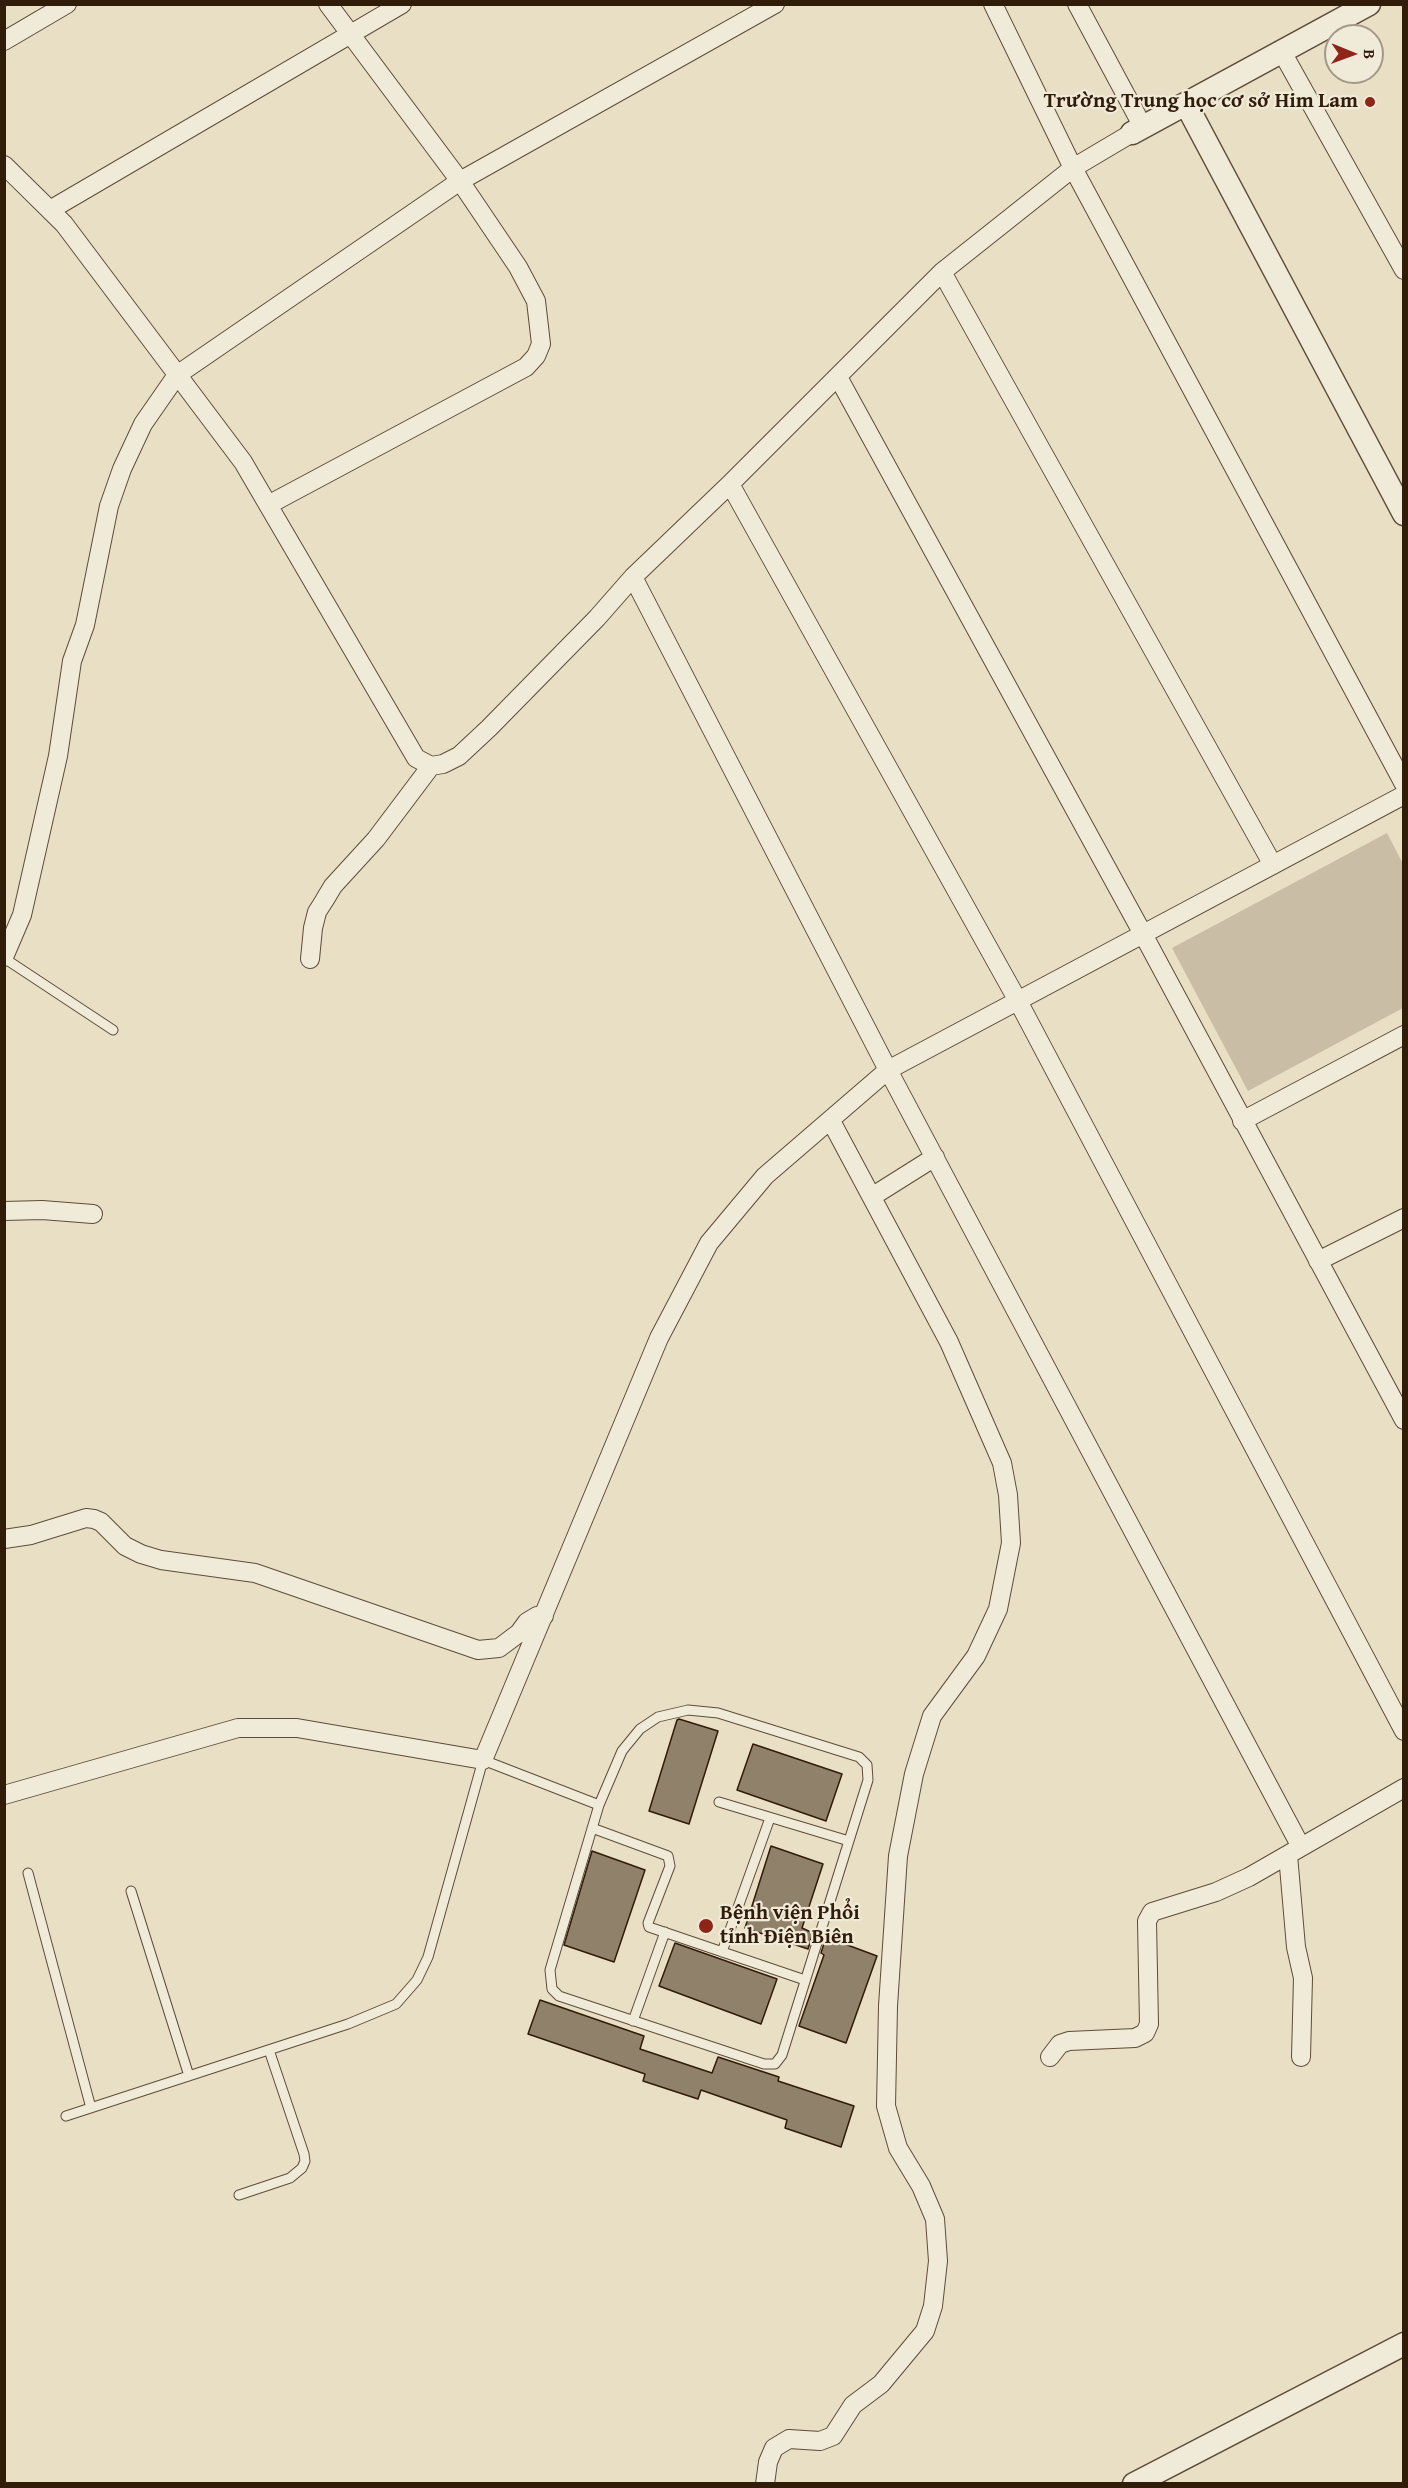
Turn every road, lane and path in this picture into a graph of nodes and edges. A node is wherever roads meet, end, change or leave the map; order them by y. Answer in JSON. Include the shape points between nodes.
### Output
{"nodes":[{"id":1,"x":67,"y":4,"type":"edge"},
{"id":2,"x":328,"y":4,"type":"edge"},
{"id":3,"x":402,"y":4,"type":"edge"},
{"id":4,"x":775,"y":4,"type":"edge"},
{"id":5,"x":993,"y":4,"type":"edge"},
{"id":6,"x":1077,"y":4,"type":"edge"},
{"id":7,"x":1369,"y":4,"type":"edge"},
{"id":8,"x":351,"y":34,"type":"junction"},
{"id":9,"x":4,"y":41,"type":"edge"},
{"id":10,"x":1282,"y":52,"type":"junction"},
{"id":11,"x":1186,"y":104,"type":"junction"},
{"id":12,"x":1138,"y":130,"type":"junction"},
{"id":13,"x":4,"y":165,"type":"edge"},
{"id":14,"x":1073,"y":168,"type":"junction"},
{"id":15,"x":460,"y":182,"type":"junction"},
{"id":16,"x":50,"y":210,"type":"junction"},
{"id":17,"x":1404,"y":270,"type":"edge"},
{"id":18,"x":942,"y":272,"type":"junction"},
{"id":19,"x":177,"y":375,"type":"junction"},
{"id":20,"x":837,"y":377,"type":"junction"},
{"id":21,"x":730,"y":484,"type":"junction"},
{"id":22,"x":268,"y":505,"type":"junction"},
{"id":23,"x":1404,"y":514,"type":"edge"},
{"id":24,"x":633,"y":577,"type":"junction"},
{"id":25,"x":431,"y":766,"type":"junction"},
{"id":26,"x":1404,"y":784,"type":"edge"},
{"id":27,"x":1404,"y":795,"type":"edge"},
{"id":28,"x":1273,"y":865,"type":"junction"},
{"id":29,"x":1143,"y":934,"type":"junction"},
{"id":30,"x":4,"y":958,"type":"edge"},
{"id":31,"x":310,"y":959,"type":"dead end"},
{"id":32,"x":1018,"y":1001,"type":"junction"},
{"id":33,"x":113,"y":1030,"type":"dead end"},
{"id":34,"x":1404,"y":1035,"type":"edge"},
{"id":35,"x":888,"y":1070,"type":"junction"},
{"id":36,"x":831,"y":1120,"type":"junction"},
{"id":37,"x":1242,"y":1121,"type":"junction"},
{"id":38,"x":934,"y":1157,"type":"junction"},
{"id":39,"x":873,"y":1196,"type":"junction"},
{"id":40,"x":4,"y":1211,"type":"edge"},
{"id":41,"x":93,"y":1214,"type":"dead end"},
{"id":42,"x":1404,"y":1218,"type":"edge"},
{"id":43,"x":1318,"y":1261,"type":"junction"},
{"id":44,"x":1404,"y":1420,"type":"edge"},
{"id":45,"x":4,"y":1539,"type":"edge"},
{"id":46,"x":544,"y":1616,"type":"junction"},
{"id":47,"x":1404,"y":1731,"type":"edge"},
{"id":48,"x":483,"y":1760,"type":"junction"},
{"id":49,"x":1404,"y":1788,"type":"edge"},
{"id":50,"x":4,"y":1795,"type":"edge"},
{"id":51,"x":719,"y":1802,"type":"dead end"},
{"id":52,"x":599,"y":1805,"type":"junction"},
{"id":53,"x":770,"y":1818,"type":"junction"},
{"id":54,"x":592,"y":1828,"type":"junction"},
{"id":55,"x":849,"y":1841,"type":"junction"},
{"id":56,"x":1295,"y":1851,"type":"junction"},
{"id":57,"x":28,"y":1873,"type":"dead end"},
{"id":58,"x":130,"y":1891,"type":"dead end"},
{"id":59,"x":665,"y":1932,"type":"junction"},
{"id":60,"x":723,"y":1952,"type":"junction"},
{"id":61,"x":805,"y":1980,"type":"junction"},
{"id":62,"x":633,"y":2021,"type":"junction"},
{"id":63,"x":269,"y":2050,"type":"junction"},
{"id":64,"x":1050,"y":2057,"type":"dead end"},
{"id":65,"x":1301,"y":2057,"type":"dead end"},
{"id":66,"x":189,"y":2076,"type":"junction"},
{"id":67,"x":91,"y":2108,"type":"junction"},
{"id":68,"x":66,"y":2116,"type":"dead end"},
{"id":69,"x":238,"y":2195,"type":"dead end"},
{"id":70,"x":1404,"y":2344,"type":"edge"},
{"id":71,"x":765,"y":2484,"type":"edge"},
{"id":72,"x":1134,"y":2484,"type":"edge"}],
"edges":[{"from":1,"to":9,"type":"street"},
{"from":2,"to":8,"type":"street"},
{"from":3,"to":8,"type":"street"},
{"from":4,"to":15,"type":"street"},
{"from":5,"to":14,"type":"street"},
{"from":6,"to":12,"type":"street"},
{"from":7,"to":10,"type":"street"},
{"from":8,"to":15,"type":"street"},
{"from":8,"to":16,"type":"street"},
{"from":10,"to":11,"type":"street"},
{"from":10,"to":17,"type":"street"},
{"from":11,"to":12,"type":"street"},
{"from":11,"to":23,"type":"street"},
{"from":12,"to":14,"type":"street"},
{"from":13,"to":16,"type":"street"},
{"from":14,"to":18,"type":"street"},
{"from":14,"to":26,"type":"street"},
{"from":15,"to":19,"type":"street"},
{"from":15,"to":22,"type":"street","via":[[518,267],[536,301],[541,344],[536,356],[526,367]]},
{"from":16,"to":19,"type":"street"},
{"from":18,"to":20,"type":"street"},
{"from":18,"to":28,"type":"street"},
{"from":19,"to":22,"type":"street","via":[[243,462]]},
{"from":19,"to":30,"type":"street","via":[[143,424],[109,506],[85,624],[72,661],[58,756],[22,915]]},
{"from":20,"to":21,"type":"street"},
{"from":20,"to":29,"type":"street"},
{"from":21,"to":24,"type":"street"},
{"from":21,"to":32,"type":"street"},
{"from":22,"to":25,"type":"street","via":[[416,758]]},
{"from":24,"to":25,"type":"street","via":[[482,735],[459,756]]},
{"from":24,"to":35,"type":"street"},
{"from":25,"to":31,"type":"street","via":[[324,900],[313,928]]},
{"from":27,"to":28,"type":"street"},
{"from":28,"to":29,"type":"street"},
{"from":29,"to":32,"type":"street"},
{"from":29,"to":37,"type":"street"},
{"from":30,"to":33,"type":"lane"},
{"from":32,"to":35,"type":"street"},
{"from":32,"to":47,"type":"street"},
{"from":34,"to":37,"type":"street"},
{"from":35,"to":36,"type":"street"},
{"from":35,"to":38,"type":"street"},
{"from":36,"to":39,"type":"street"},
{"from":36,"to":46,"type":"street","via":[[765,1176],[710,1243],[659,1338]]},
{"from":37,"to":43,"type":"street"},
{"from":38,"to":39,"type":"street"},
{"from":38,"to":56,"type":"street"},
{"from":39,"to":71,"type":"street","via":[[950,1342],[1002,1463],[1011,1544],[994,1618],[976,1656],[932,1716],[914,1773],[898,1856],[886,2106],[898,2148],[935,2219],[938,2261],[933,2306],[925,2331],[881,2384],[853,2405],[833,2436],[820,2441],[789,2439],[774,2448]]},
{"from":40,"to":41,"type":"street"},
{"from":42,"to":43,"type":"street"},
{"from":43,"to":44,"type":"street"},
{"from":45,"to":46,"type":"street","via":[[94,1519],[125,1546],[141,1554],[255,1573],[478,1650],[499,1648],[527,1622]]},
{"from":46,"to":48,"type":"street"},
{"from":48,"to":50,"type":"street","via":[[297,1728],[238,1728]]},
{"from":48,"to":52,"type":"lane"},
{"from":48,"to":63,"type":"lane","via":[[428,1957],[408,1993],[396,2004],[348,2025]]},
{"from":49,"to":56,"type":"street"},
{"from":51,"to":53,"type":"lane"},
{"from":52,"to":54,"type":"lane"},
{"from":52,"to":55,"type":"lane","via":[[622,1751],[640,1729],[658,1717],[688,1710],[718,1713],[859,1757],[867,1765],[868,1780]]},
{"from":53,"to":55,"type":"lane"},
{"from":53,"to":60,"type":"lane"},
{"from":54,"to":59,"type":"lane","via":[[668,1856],[670,1866],[648,1923],[649,1927]]},
{"from":54,"to":62,"type":"lane","via":[[550,1981],[559,1996]]},
{"from":55,"to":61,"type":"lane"},
{"from":56,"to":64,"type":"street","via":[[1216,1892],[1152,1912],[1147,1921],[1149,2024],[1145,2033],[1069,2041],[1060,2044]]},
{"from":56,"to":65,"type":"street","via":[[1295,1940],[1303,1978]]},
{"from":57,"to":67,"type":"lane"},
{"from":58,"to":66,"type":"lane"},
{"from":59,"to":60,"type":"lane"},
{"from":59,"to":62,"type":"lane"},
{"from":60,"to":61,"type":"lane"},
{"from":61,"to":62,"type":"lane","via":[[782,2055],[775,2064],[764,2064]]},
{"from":63,"to":66,"type":"lane"},
{"from":63,"to":69,"type":"lane","via":[[305,2161],[290,2178]]},
{"from":66,"to":67,"type":"lane"},
{"from":67,"to":68,"type":"lane"},
{"from":70,"to":72,"type":"street"}]}
